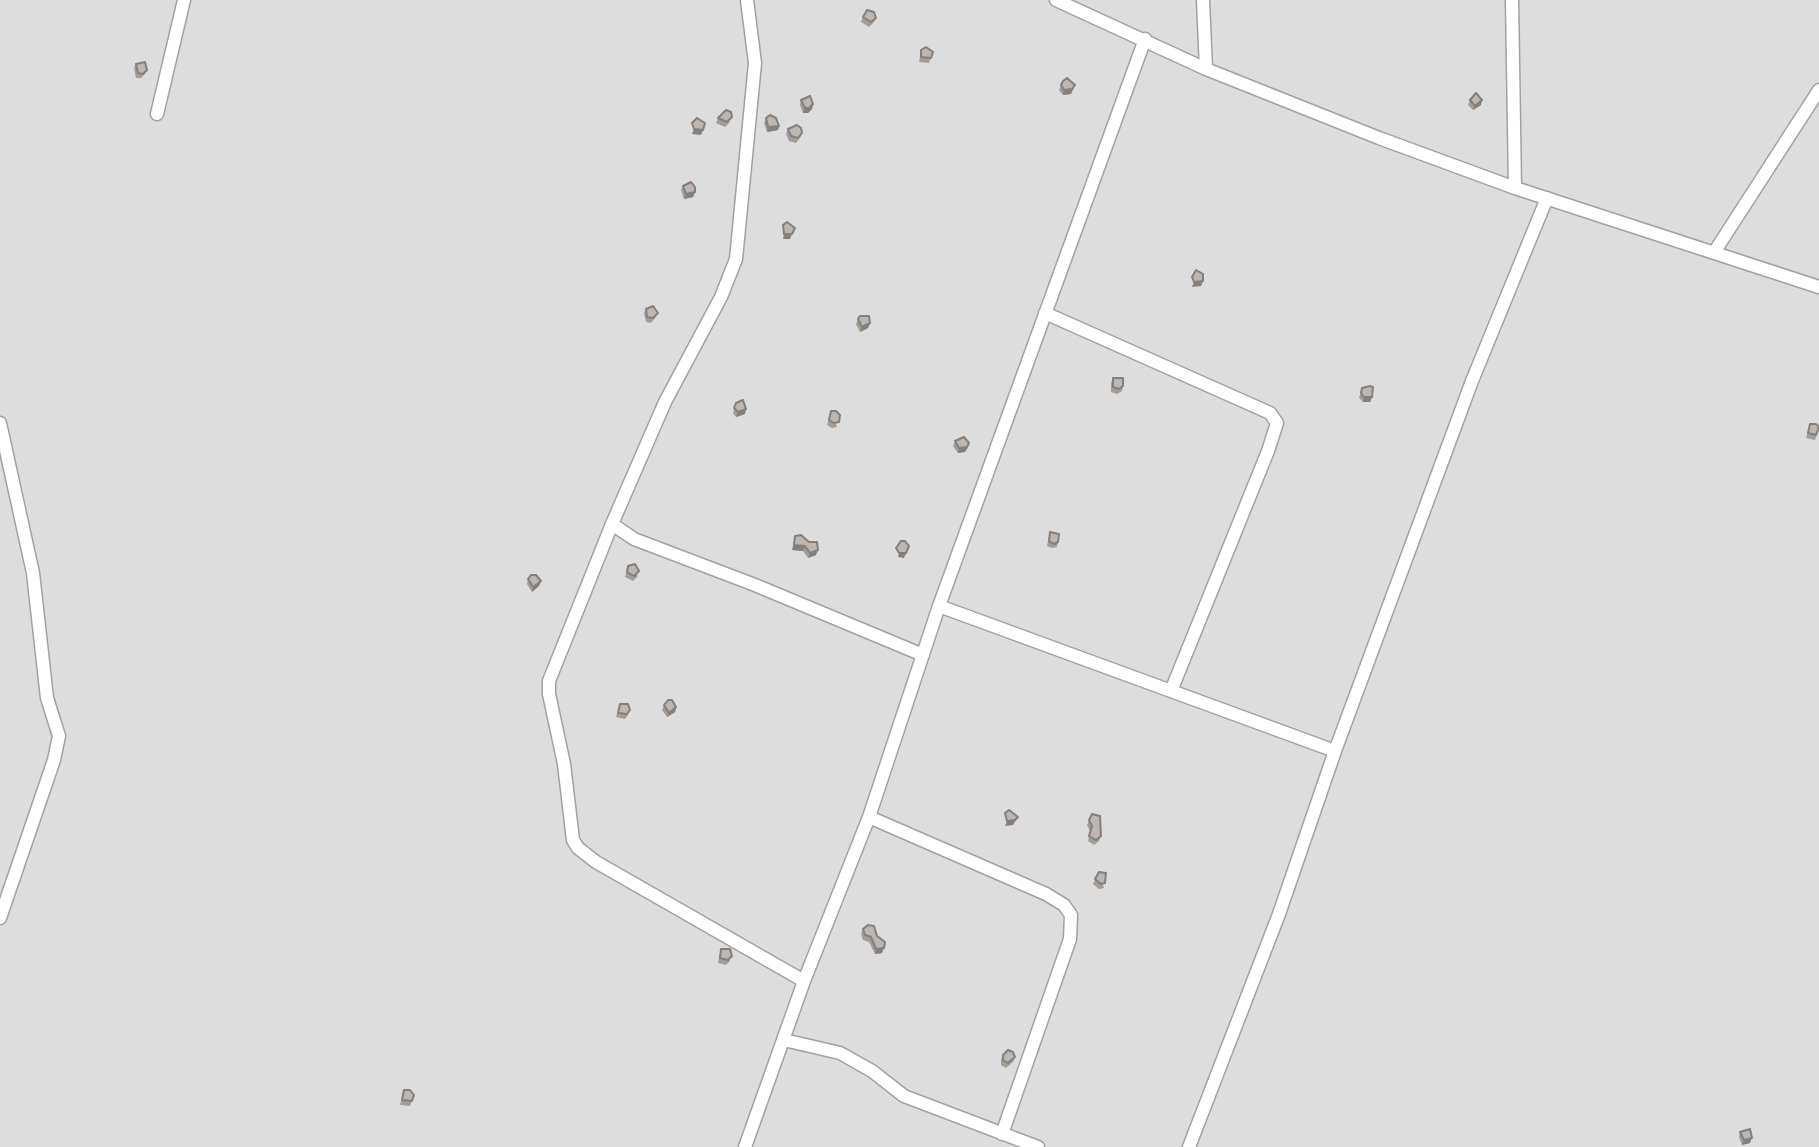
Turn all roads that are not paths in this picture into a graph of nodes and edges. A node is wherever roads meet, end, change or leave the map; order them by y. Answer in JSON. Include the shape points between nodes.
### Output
{"nodes":[{"id":1,"x":184,"y":0,"type":"edge"},
{"id":2,"x":747,"y":0,"type":"edge"},
{"id":3,"x":1056,"y":0,"type":"edge"},
{"id":4,"x":1203,"y":0,"type":"edge"},
{"id":5,"x":1512,"y":0,"type":"edge"},
{"id":6,"x":1145,"y":39,"type":"junction"},
{"id":7,"x":1206,"y":69,"type":"junction"},
{"id":8,"x":1819,"y":90,"type":"edge"},
{"id":9,"x":157,"y":114,"type":"dead end"},
{"id":10,"x":1515,"y":188,"type":"junction"},
{"id":11,"x":1547,"y":198,"type":"junction"},
{"id":12,"x":1715,"y":251,"type":"junction"},
{"id":13,"x":1819,"y":287,"type":"edge"},
{"id":14,"x":1045,"y":313,"type":"junction"},
{"id":15,"x":0,"y":423,"type":"edge"},
{"id":16,"x":612,"y":524,"type":"junction"},
{"id":17,"x":939,"y":606,"type":"junction"},
{"id":18,"x":923,"y":655,"type":"junction"},
{"id":19,"x":1171,"y":691,"type":"junction"},
{"id":20,"x":1335,"y":751,"type":"junction"},
{"id":21,"x":869,"y":817,"type":"junction"},
{"id":22,"x":0,"y":918,"type":"edge"},
{"id":23,"x":804,"y":981,"type":"junction"},
{"id":24,"x":784,"y":1040,"type":"junction"},
{"id":25,"x":1002,"y":1134,"type":"junction"},
{"id":26,"x":745,"y":1147,"type":"edge"},
{"id":27,"x":1038,"y":1147,"type":"edge"},
{"id":28,"x":1189,"y":1147,"type":"edge"}],
"edges":[{"from":1,"to":9,"type":"street"},
{"from":2,"to":16,"type":"street","via":[[755,63],[736,259]]},
{"from":3,"to":6,"type":"street"},
{"from":4,"to":7,"type":"street"},
{"from":5,"to":10,"type":"street"},
{"from":6,"to":7,"type":"street"},
{"from":6,"to":14,"type":"street"},
{"from":7,"to":10,"type":"street"},
{"from":8,"to":12,"type":"street"},
{"from":10,"to":11,"type":"street"},
{"from":11,"to":12,"type":"street"},
{"from":11,"to":20,"type":"street","via":[[1472,381]]},
{"from":12,"to":13,"type":"street"},
{"from":14,"to":17,"type":"street"},
{"from":14,"to":19,"type":"street","via":[[1270,413],[1277,423]]},
{"from":15,"to":22,"type":"street","via":[[33,573],[47,698],[59,736]]},
{"from":16,"to":18,"type":"street","via":[[634,539]]},
{"from":16,"to":23,"type":"street","via":[[549,681],[573,840],[596,862]]},
{"from":17,"to":18,"type":"street"},
{"from":17,"to":19,"type":"street"},
{"from":18,"to":21,"type":"street"},
{"from":19,"to":20,"type":"street"},
{"from":20,"to":28,"type":"street"},
{"from":21,"to":23,"type":"street"},
{"from":21,"to":25,"type":"street","via":[[1046,894],[1071,915],[1070,939]]},
{"from":23,"to":24,"type":"street"},
{"from":24,"to":25,"type":"street","via":[[840,1053],[904,1096]]},
{"from":24,"to":26,"type":"street"},
{"from":25,"to":27,"type":"street"}]}
